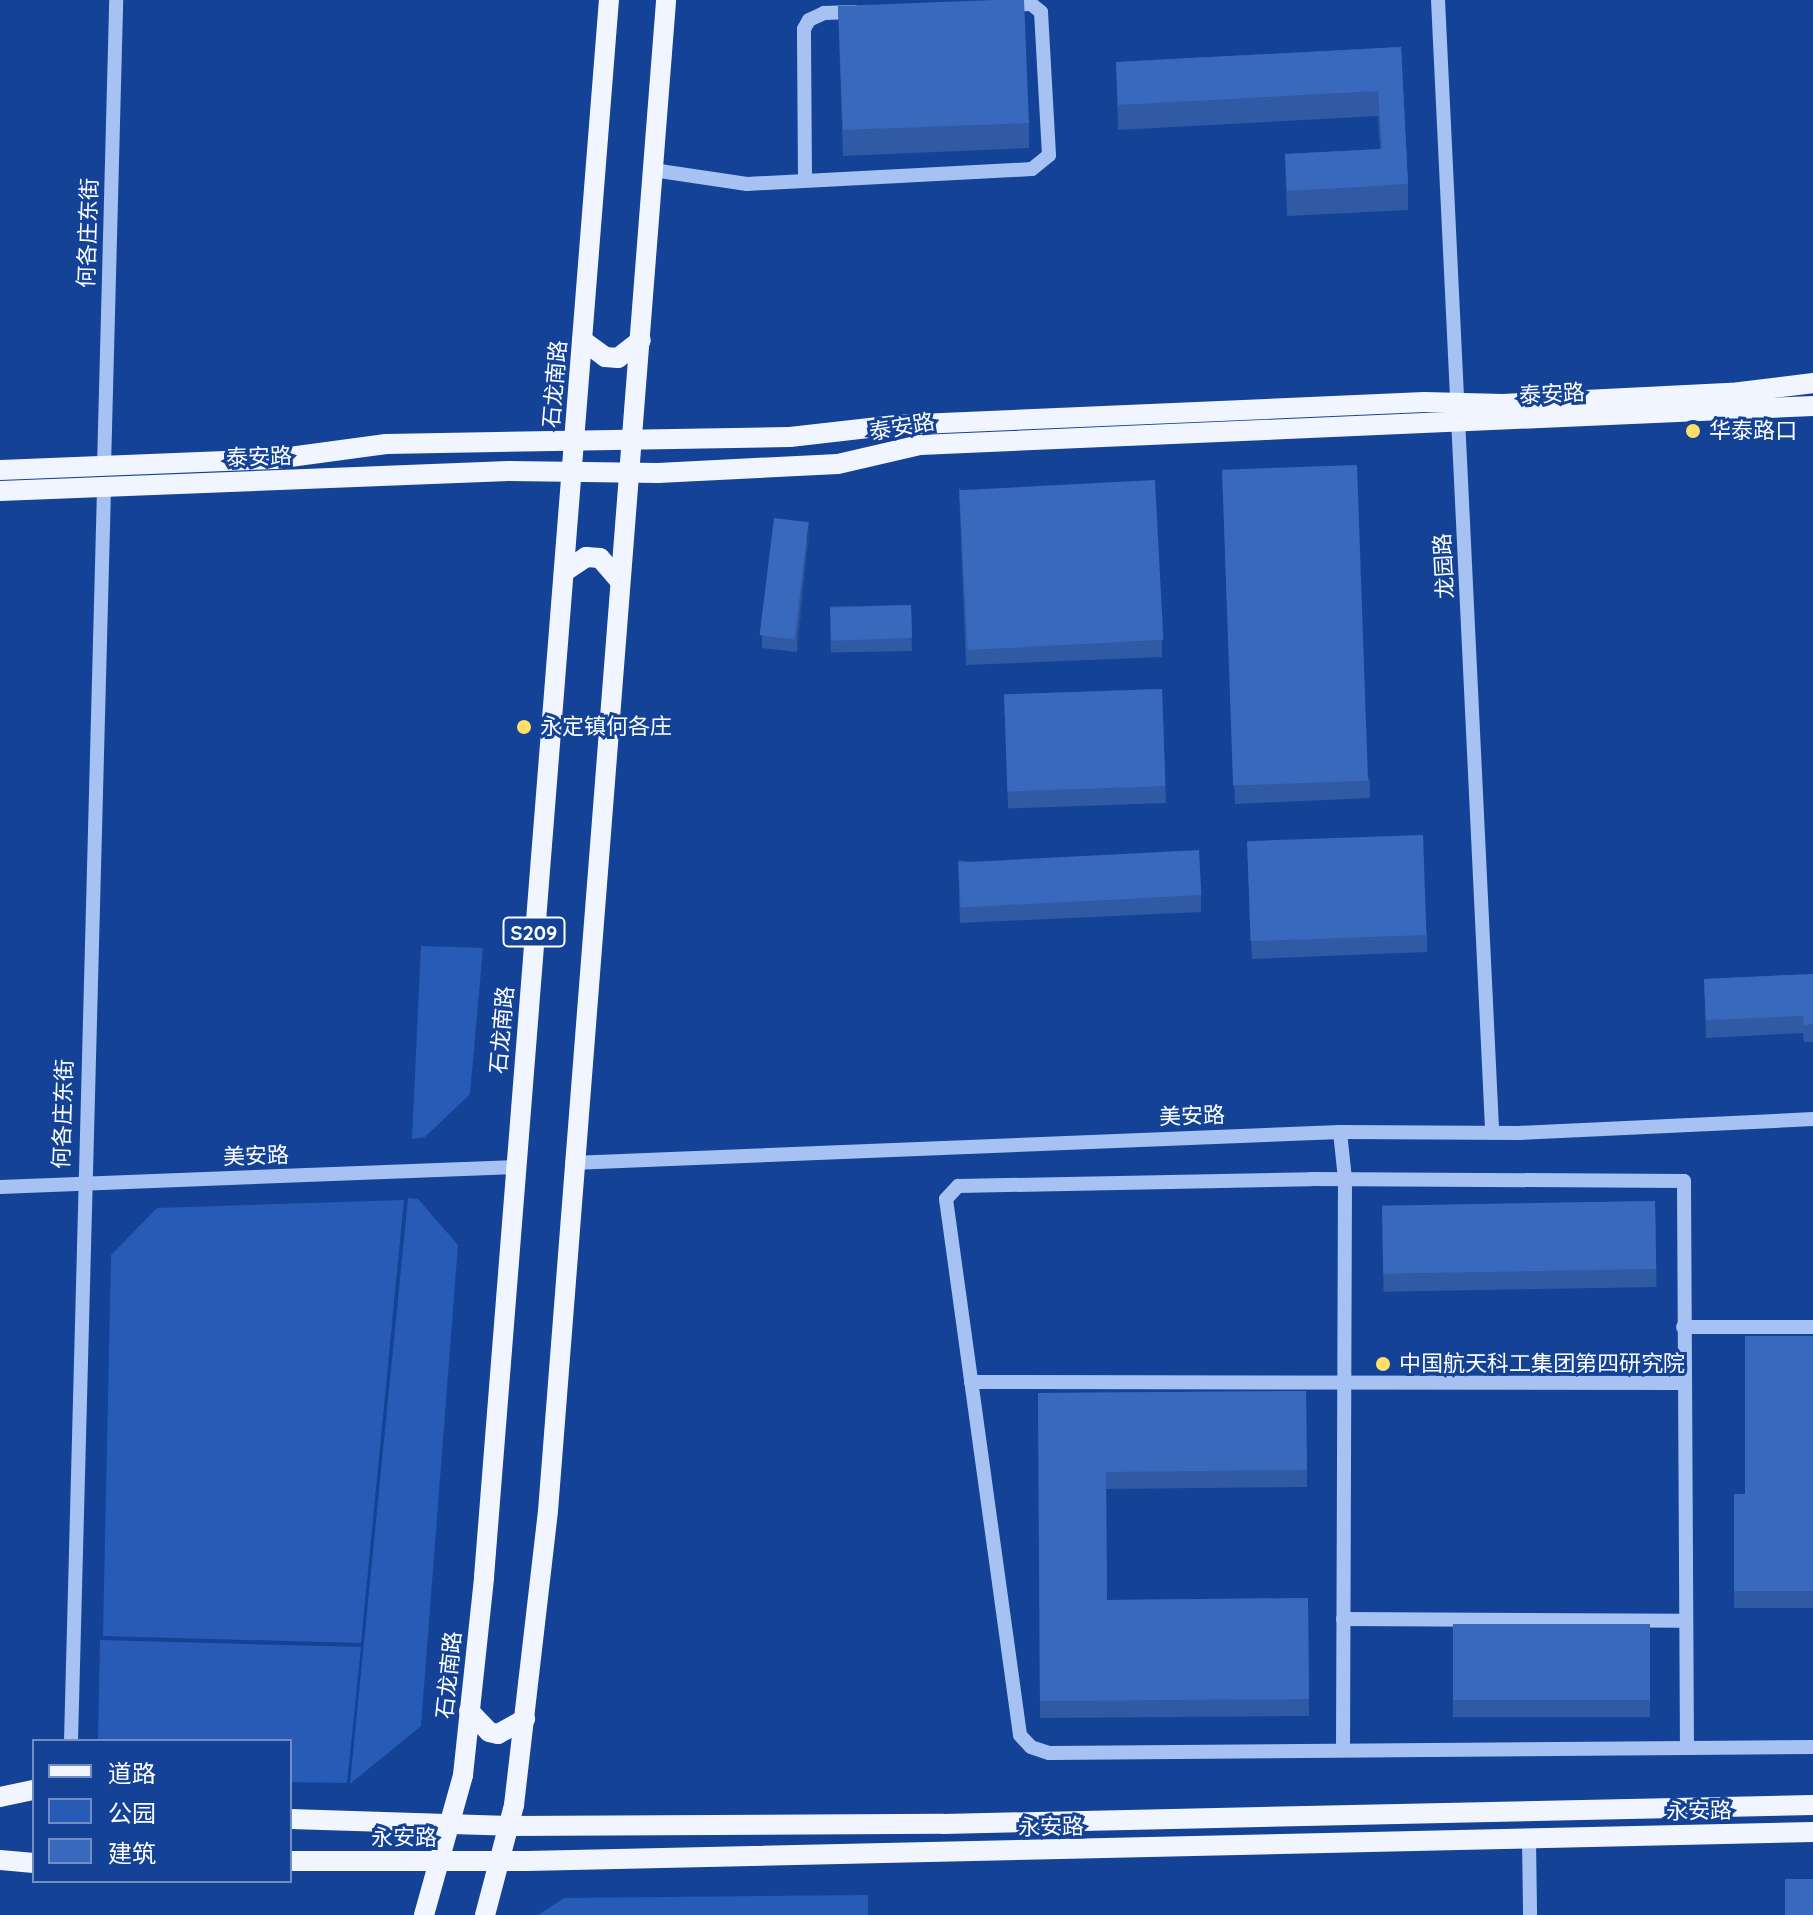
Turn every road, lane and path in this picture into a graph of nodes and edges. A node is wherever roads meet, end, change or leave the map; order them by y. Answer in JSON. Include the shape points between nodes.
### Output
{"nodes":[{"id":1,"x":116,"y":0,"type":"edge"},
{"id":2,"x":609,"y":0,"type":"edge"},
{"id":3,"x":666,"y":0,"type":"edge"},
{"id":4,"x":1438,"y":0,"type":"edge"},
{"id":5,"x":984,"y":6,"type":"edge"},
{"id":6,"x":872,"y":11,"type":"edge"},
{"id":7,"x":653,"y":170,"type":"junction"},
{"id":8,"x":805,"y":179,"type":"junction"},
{"id":9,"x":582,"y":340,"type":"junction"},
{"id":10,"x":641,"y":340,"type":"junction"},
{"id":11,"x":1813,"y":383,"type":"edge"},
{"id":12,"x":1813,"y":406,"type":"edge"},
{"id":13,"x":1459,"y":413,"type":"junction"},
{"id":14,"x":574,"y":441,"type":"junction"},
{"id":15,"x":632,"y":441,"type":"junction"},
{"id":16,"x":104,"y":467,"type":"junction"},
{"id":17,"x":0,"y":470,"type":"edge"},
{"id":18,"x":573,"y":472,"type":"junction"},
{"id":19,"x":628,"y":473,"type":"junction"},
{"id":20,"x":104,"y":488,"type":"junction"},
{"id":21,"x":0,"y":491,"type":"edge"},
{"id":22,"x":564,"y":572,"type":"junction"},
{"id":23,"x":620,"y":581,"type":"junction"},
{"id":24,"x":1813,"y":1119,"type":"edge"},
{"id":25,"x":1492,"y":1130,"type":"junction"},
{"id":26,"x":1340,"y":1132,"type":"junction"},
{"id":27,"x":572,"y":1163,"type":"junction"},
{"id":28,"x":514,"y":1167,"type":"junction"},
{"id":29,"x":1345,"y":1179,"type":"junction"},
{"id":30,"x":83,"y":1184,"type":"junction"},
{"id":31,"x":0,"y":1187,"type":"edge"},
{"id":32,"x":1683,"y":1327,"type":"junction"},
{"id":33,"x":1813,"y":1327,"type":"edge"},
{"id":34,"x":1344,"y":1381,"type":"junction"},
{"id":35,"x":971,"y":1382,"type":"junction"},
{"id":36,"x":1682,"y":1383,"type":"junction"},
{"id":37,"x":1343,"y":1619,"type":"junction"},
{"id":38,"x":1684,"y":1621,"type":"junction"},
{"id":39,"x":469,"y":1711,"type":"junction"},
{"id":40,"x":525,"y":1719,"type":"junction"},
{"id":41,"x":71,"y":1739,"type":"edge"},
{"id":42,"x":1813,"y":1747,"type":"edge"},
{"id":43,"x":1687,"y":1748,"type":"junction"},
{"id":44,"x":1343,"y":1750,"type":"junction"},
{"id":45,"x":32,"y":1790,"type":"edge"},
{"id":46,"x":0,"y":1797,"type":"edge"},
{"id":47,"x":1813,"y":1805,"type":"edge"},
{"id":48,"x":292,"y":1819,"type":"edge"},
{"id":49,"x":451,"y":1824,"type":"junction"},
{"id":50,"x":509,"y":1826,"type":"junction"},
{"id":51,"x":1813,"y":1832,"type":"edge"},
{"id":52,"x":1529,"y":1839,"type":"junction"},
{"id":53,"x":0,"y":1860,"type":"edge"},
{"id":54,"x":292,"y":1861,"type":"edge"},
{"id":55,"x":501,"y":1861,"type":"junction"},
{"id":56,"x":442,"y":1862,"type":"junction"},
{"id":57,"x":32,"y":1863,"type":"edge"},
{"id":58,"x":424,"y":1915,"type":"edge"},
{"id":59,"x":485,"y":1915,"type":"edge"},
{"id":60,"x":1530,"y":1915,"type":"edge"}],
"edges":[{"from":1,"to":16,"type":"street","name":"何各庄东街"},
{"from":2,"to":9,"type":"main road","name":"石龙南路","number":"S209"},
{"from":3,"to":7,"type":"main road","number":"S209"},
{"from":4,"to":13,"type":"street","name":"龙园路"},
{"from":5,"to":8,"type":"street","via":[[1031,4],[1041,12],[1045,162],[1032,169]]},
{"from":6,"to":8,"type":"street","via":[[824,13],[804,29]]},
{"from":7,"to":8,"type":"street","via":[[747,184]]},
{"from":7,"to":10,"type":"main road","number":"S209"},
{"from":9,"to":10,"type":"main road","via":[[605,357],[618,358]]},
{"from":9,"to":14,"type":"main road","name":"石龙南路","number":"S209"},
{"from":10,"to":15,"type":"main road","number":"S209"},
{"from":11,"to":13,"type":"main road","name":"泰安路"},
{"from":12,"to":13,"type":"main road","name":"泰安路"},
{"from":13,"to":15,"type":"main road","name":"泰安路"},
{"from":13,"to":19,"type":"main road","name":"泰安路","via":[[920,445],[838,464]]},
{"from":13,"to":25,"type":"street","name":"龙园路"},
{"from":14,"to":15,"type":"main road","name":"泰安路"},
{"from":14,"to":16,"type":"main road","name":"泰安路","via":[[386,444],[275,459]]},
{"from":14,"to":18,"type":"main road","name":"石龙南路","number":"S209"},
{"from":15,"to":19,"type":"main road","number":"S209"},
{"from":16,"to":17,"type":"main road","name":"泰安路"},
{"from":18,"to":19,"type":"main road","name":"泰安路"},
{"from":18,"to":20,"type":"main road","name":"泰安路"},
{"from":18,"to":22,"type":"main road","name":"石龙南路","number":"S209"},
{"from":19,"to":23,"type":"main road","number":"S209"},
{"from":20,"to":21,"type":"main road","name":"泰安路"},
{"from":20,"to":30,"type":"street","name":"何各庄东街"},
{"from":22,"to":23,"type":"main road","via":[[586,557],[600,558]]},
{"from":22,"to":28,"type":"main road","name":"石龙南路","number":"S209"},
{"from":23,"to":27,"type":"main road","number":"S209"},
{"from":24,"to":25,"type":"street","name":"美安路"},
{"from":25,"to":26,"type":"street","name":"美安路"},
{"from":26,"to":27,"type":"street","name":"美安路"},
{"from":26,"to":29,"type":"street"},
{"from":27,"to":40,"type":"main road","number":"S209","via":[[548,1511]]},
{"from":28,"to":30,"type":"street","name":"美安路"},
{"from":28,"to":39,"type":"main road","name":"石龙南路","number":"S209"},
{"from":29,"to":32,"type":"street","via":[[1684,1181]]},
{"from":29,"to":34,"type":"street"},
{"from":29,"to":35,"type":"street","via":[[958,1186],[946,1199]]},
{"from":30,"to":31,"type":"street","name":"美安路"},
{"from":30,"to":41,"type":"street","name":"何各庄东街"},
{"from":32,"to":33,"type":"street"},
{"from":32,"to":36,"type":"street"},
{"from":34,"to":35,"type":"street"},
{"from":34,"to":36,"type":"street"},
{"from":34,"to":37,"type":"street"},
{"from":35,"to":44,"type":"street","via":[[1020,1735],[1031,1747],[1049,1753]]},
{"from":36,"to":38,"type":"street"},
{"from":37,"to":38,"type":"street"},
{"from":37,"to":44,"type":"street"},
{"from":38,"to":43,"type":"street"},
{"from":39,"to":40,"type":"main road","via":[[489,1732],[498,1734]]},
{"from":39,"to":49,"type":"main road","name":"石龙南路","number":"S209"},
{"from":40,"to":50,"type":"main road","number":"S209"},
{"from":42,"to":43,"type":"street"},
{"from":43,"to":44,"type":"street"},
{"from":45,"to":46,"type":"main road"},
{"from":47,"to":50,"type":"main road","name":"永安路","via":[[943,1824]]},
{"from":48,"to":49,"type":"main road","name":"永安路"},
{"from":49,"to":50,"type":"main road","name":"永安路"},
{"from":49,"to":56,"type":"main road","name":"石龙南路","number":"S209"},
{"from":50,"to":55,"type":"main road","number":"S209"},
{"from":51,"to":52,"type":"main road","name":"永安路"},
{"from":52,"to":55,"type":"main road","name":"永安路"},
{"from":52,"to":60,"type":"street"},
{"from":53,"to":57,"type":"main road"},
{"from":54,"to":56,"type":"main road","name":"永安路"},
{"from":55,"to":56,"type":"main road","name":"永安路"},
{"from":55,"to":59,"type":"main road","number":"S209"},
{"from":56,"to":58,"type":"main road","name":"石龙南路","number":"S209"}]}
